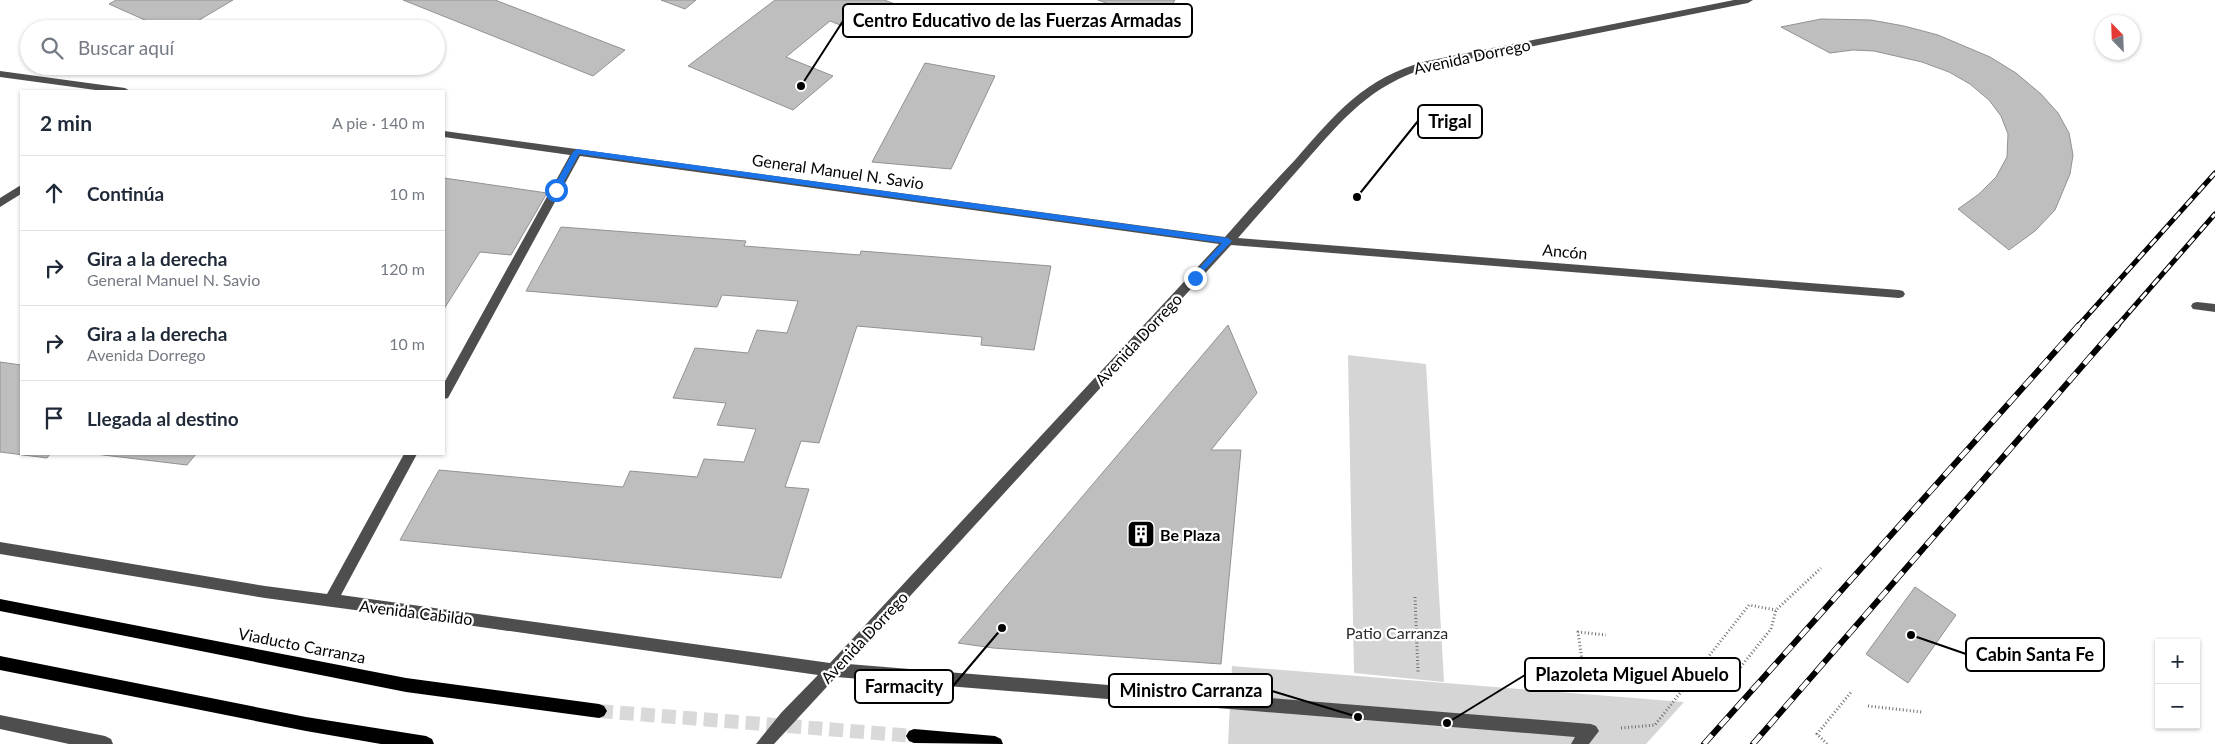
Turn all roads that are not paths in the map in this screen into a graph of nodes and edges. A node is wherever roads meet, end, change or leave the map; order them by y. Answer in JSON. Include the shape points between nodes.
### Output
{"nodes":[{"id":1,"x":1748,"y":0,"type":"edge"},
{"id":2,"x":0,"y":74,"type":"edge"},
{"id":3,"x":118,"y":90,"type":"edge"},
{"id":4,"x":445,"y":134,"type":"edge"},
{"id":5,"x":577,"y":152,"type":"junction"},
{"id":6,"x":20,"y":190,"type":"edge"},
{"id":7,"x":0,"y":203,"type":"edge"},
{"id":8,"x":1228,"y":241,"type":"junction"},
{"id":9,"x":1899,"y":294,"type":"dead end"},
{"id":10,"x":2197,"y":306,"type":"dead end"},
{"id":11,"x":2215,"y":308,"type":"edge"},
{"id":12,"x":445,"y":392,"type":"edge"},
{"id":13,"x":410,"y":455,"type":"edge"},
{"id":14,"x":0,"y":548,"type":"edge"},
{"id":15,"x":330,"y":601,"type":"junction"},
{"id":16,"x":0,"y":605,"type":"edge"},
{"id":17,"x":0,"y":663,"type":"edge"},
{"id":18,"x":833,"y":670,"type":"junction"},
{"id":19,"x":599,"y":711,"type":"tunnel mouth"},
{"id":20,"x":0,"y":722,"type":"edge"},
{"id":21,"x":914,"y":736,"type":"tunnel mouth"},
{"id":22,"x":105,"y":744,"type":"edge"},
{"id":23,"x":426,"y":744,"type":"edge"},
{"id":24,"x":764,"y":744,"type":"edge"},
{"id":25,"x":995,"y":744,"type":"edge"},
{"id":26,"x":1579,"y":744,"type":"edge"}],
"edges":[{"from":1,"to":8,"type":"street","name":"Avenida Dorrego","via":[[1427,64],[1398,73],[1370,88],[1345,110]]},
{"from":2,"to":3,"type":"street"},
{"from":4,"to":5,"type":"street","name":"General Manuel N. Savio"},
{"from":5,"to":8,"type":"street","name":"General Manuel N. Savio"},
{"from":5,"to":12,"type":"street"},
{"from":6,"to":7,"type":"street"},
{"from":8,"to":9,"type":"street","name":"Ancón"},
{"from":8,"to":18,"type":"street","name":"Avenida Dorrego"},
{"from":10,"to":11,"type":"street"},
{"from":13,"to":15,"type":"street"},
{"from":14,"to":15,"type":"street","name":"Avenida Cabildo"},
{"from":15,"to":18,"type":"street","name":"Avenida Cabildo"},
{"from":16,"to":19,"type":"main road","name":"Viaducto Carranza","via":[[406,684]]},
{"from":17,"to":23,"type":"main road","via":[[306,724]]},
{"from":18,"to":24,"type":"street","name":"Avenida Dorrego"},
{"from":18,"to":26,"type":"street","name":"Avenida Cabildo","via":[[1591,731]]},
{"from":20,"to":22,"type":"street"},
{"from":21,"to":25,"type":"main road"}]}
